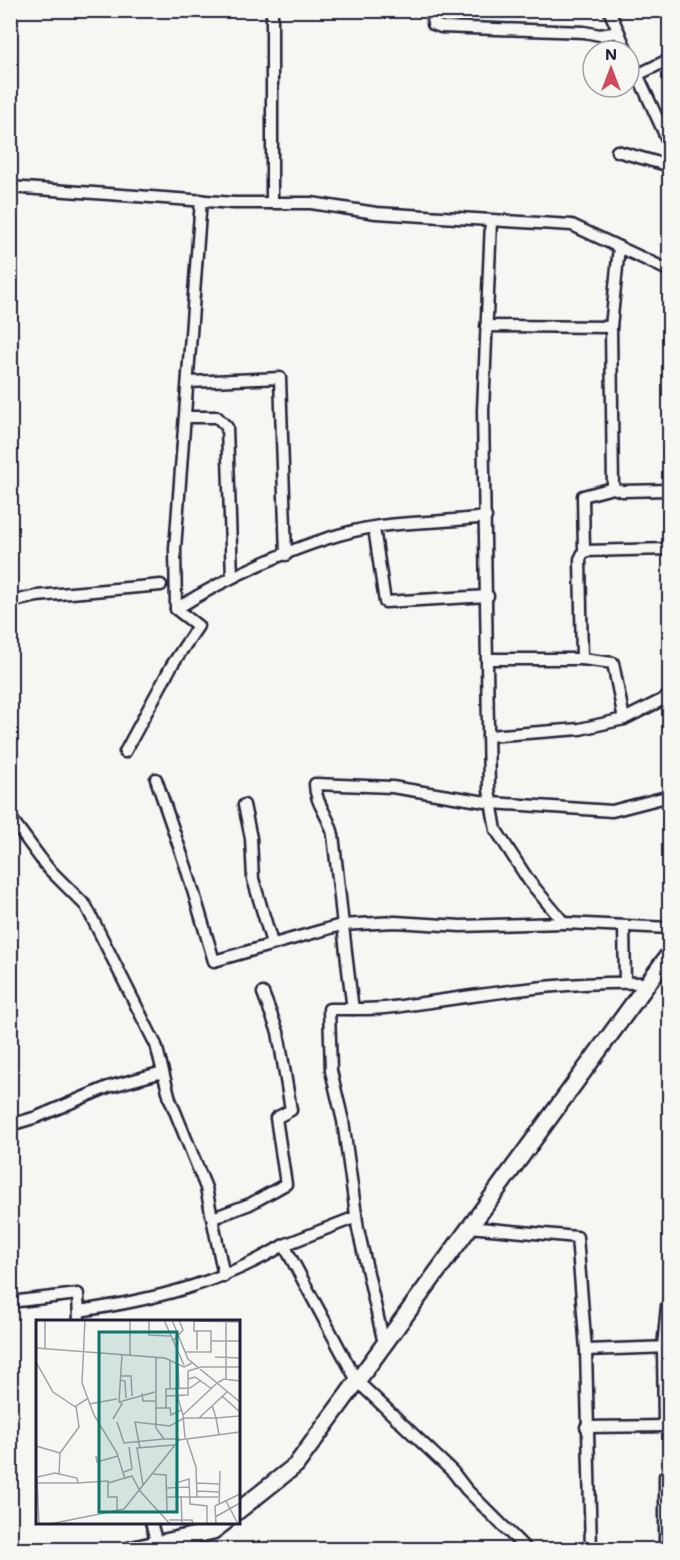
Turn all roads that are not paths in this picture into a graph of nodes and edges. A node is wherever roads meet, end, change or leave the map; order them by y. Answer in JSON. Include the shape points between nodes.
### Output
{"nodes":[{"id":1,"x":272,"y":10,"type":"edge"},
{"id":2,"x":433,"y":10,"type":"edge"},
{"id":3,"x":609,"y":10,"type":"edge"},
{"id":4,"x":618,"y":32,"type":"junction"},
{"id":5,"x":621,"y":39,"type":"edge"},
{"id":6,"x":669,"y":59,"type":"edge"},
{"id":7,"x":641,"y":73,"type":"edge"},
{"id":8,"x":641,"y":84,"type":"edge"},
{"id":9,"x":669,"y":146,"type":"edge"},
{"id":10,"x":617,"y":151,"type":"dead end"},
{"id":11,"x":669,"y":166,"type":"edge"},
{"id":12,"x":10,"y":187,"type":"edge"},
{"id":13,"x":201,"y":200,"type":"junction"},
{"id":14,"x":272,"y":203,"type":"junction"},
{"id":15,"x":491,"y":221,"type":"junction"},
{"id":16,"x":619,"y":247,"type":"junction"},
{"id":17,"x":669,"y":271,"type":"edge"},
{"id":18,"x":486,"y":326,"type":"junction"},
{"id":19,"x":611,"y":327,"type":"junction"},
{"id":20,"x":189,"y":382,"type":"junction"},
{"id":21,"x":186,"y":417,"type":"junction"},
{"id":22,"x":613,"y":488,"type":"junction"},
{"id":23,"x":669,"y":490,"type":"edge"},
{"id":24,"x":486,"y":517,"type":"junction"},
{"id":25,"x":374,"y":528,"type":"junction"},
{"id":26,"x":669,"y":549,"type":"edge"},
{"id":27,"x":584,"y":551,"type":"junction"},
{"id":28,"x":286,"y":555,"type":"junction"},
{"id":29,"x":232,"y":577,"type":"junction"},
{"id":30,"x":161,"y":585,"type":"dead end"},
{"id":31,"x":488,"y":596,"type":"junction"},
{"id":32,"x":10,"y":602,"type":"edge"},
{"id":33,"x":176,"y":609,"type":"junction"},
{"id":34,"x":487,"y":659,"type":"junction"},
{"id":35,"x":582,"y":659,"type":"junction"},
{"id":36,"x":669,"y":696,"type":"edge"},
{"id":37,"x":624,"y":719,"type":"junction"},
{"id":38,"x":488,"y":736,"type":"junction"},
{"id":39,"x":125,"y":752,"type":"dead end"},
{"id":40,"x":156,"y":779,"type":"dead end"},
{"id":41,"x":669,"y":796,"type":"edge"},
{"id":42,"x":492,"y":803,"type":"junction"},
{"id":43,"x":244,"y":804,"type":"dead end"},
{"id":44,"x":10,"y":817,"type":"edge"},
{"id":45,"x":564,"y":924,"type":"junction"},
{"id":46,"x":341,"y":926,"type":"junction"},
{"id":47,"x":624,"y":927,"type":"junction"},
{"id":48,"x":669,"y":927,"type":"edge"},
{"id":49,"x":272,"y":944,"type":"junction"},
{"id":50,"x":669,"y":953,"type":"edge"},
{"id":51,"x":625,"y":982,"type":"junction"},
{"id":52,"x":647,"y":983,"type":"junction"},
{"id":53,"x":263,"y":993,"type":"dead end"},
{"id":54,"x":353,"y":1009,"type":"junction"},
{"id":55,"x":163,"y":1072,"type":"junction"},
{"id":56,"x":10,"y":1125,"type":"edge"},
{"id":57,"x":356,"y":1217,"type":"junction"},
{"id":58,"x":213,"y":1218,"type":"junction"},
{"id":59,"x":469,"y":1227,"type":"junction"},
{"id":60,"x":284,"y":1245,"type":"junction"},
{"id":61,"x":224,"y":1276,"type":"junction"},
{"id":62,"x":10,"y":1302,"type":"edge"},
{"id":63,"x":669,"y":1305,"type":"edge"},
{"id":64,"x":79,"y":1316,"type":"edge"},
{"id":65,"x":384,"y":1344,"type":"junction"},
{"id":66,"x":666,"y":1347,"type":"edge"},
{"id":67,"x":586,"y":1350,"type":"junction"},
{"id":68,"x":357,"y":1381,"type":"junction"},
{"id":69,"x":667,"y":1426,"type":"edge"},
{"id":70,"x":586,"y":1427,"type":"junction"},
{"id":71,"x":669,"y":1476,"type":"edge"},
{"id":72,"x":240,"y":1509,"type":"edge"},
{"id":73,"x":150,"y":1524,"type":"edge"},
{"id":74,"x":222,"y":1524,"type":"edge"},
{"id":75,"x":144,"y":1547,"type":"edge"},
{"id":76,"x":527,"y":1550,"type":"edge"},
{"id":77,"x":591,"y":1550,"type":"edge"},
{"id":78,"x":665,"y":1550,"type":"edge"}],
"edges":[{"from":1,"to":14,"type":"street"},
{"from":2,"to":4,"type":"street","via":[[433,24],[441,27],[600,35]]},
{"from":3,"to":4,"type":"street"},
{"from":4,"to":5,"type":"street"},
{"from":6,"to":7,"type":"street"},
{"from":8,"to":9,"type":"street"},
{"from":10,"to":11,"type":"street"},
{"from":12,"to":13,"type":"street"},
{"from":13,"to":14,"type":"street"},
{"from":13,"to":20,"type":"street"},
{"from":14,"to":15,"type":"street","via":[[311,203],[376,213]]},
{"from":15,"to":16,"type":"street","via":[[572,225]]},
{"from":15,"to":18,"type":"street"},
{"from":16,"to":17,"type":"street"},
{"from":16,"to":19,"type":"street"},
{"from":18,"to":19,"type":"street"},
{"from":18,"to":24,"type":"street"},
{"from":19,"to":22,"type":"street"},
{"from":20,"to":21,"type":"street"},
{"from":20,"to":28,"type":"street","via":[[280,378]]},
{"from":21,"to":29,"type":"street","via":[[217,417],[227,427]]},
{"from":21,"to":33,"type":"street","via":[[175,549]]},
{"from":22,"to":23,"type":"street"},
{"from":22,"to":27,"type":"street","via":[[583,496]]},
{"from":24,"to":25,"type":"street"},
{"from":24,"to":31,"type":"street"},
{"from":25,"to":28,"type":"street"},
{"from":25,"to":31,"type":"street","via":[[385,602]]},
{"from":26,"to":27,"type":"street"},
{"from":27,"to":35,"type":"street","via":[[580,559]]},
{"from":28,"to":29,"type":"street"},
{"from":29,"to":33,"type":"street"},
{"from":30,"to":32,"type":"street"},
{"from":31,"to":34,"type":"street"},
{"from":33,"to":39,"type":"street","via":[[198,626]]},
{"from":34,"to":35,"type":"street"},
{"from":34,"to":38,"type":"street"},
{"from":35,"to":37,"type":"street","via":[[613,663]]},
{"from":36,"to":37,"type":"street"},
{"from":37,"to":38,"type":"street","via":[[580,729]]},
{"from":38,"to":42,"type":"street"},
{"from":40,"to":49,"type":"street","via":[[214,961]]},
{"from":41,"to":42,"type":"street","via":[[612,811]]},
{"from":42,"to":45,"type":"street","via":[[496,830],[529,881]]},
{"from":42,"to":46,"type":"street","via":[[392,787],[315,784],[315,796],[333,832]]},
{"from":43,"to":49,"type":"street","via":[[253,879]]},
{"from":44,"to":55,"type":"street","via":[[47,867],[86,906],[156,1045]]},
{"from":45,"to":46,"type":"street","via":[[461,926],[395,922]]},
{"from":45,"to":47,"type":"street"},
{"from":46,"to":49,"type":"street"},
{"from":46,"to":54,"type":"street"},
{"from":47,"to":48,"type":"street"},
{"from":47,"to":51,"type":"street"},
{"from":50,"to":52,"type":"main road"},
{"from":51,"to":52,"type":"street"},
{"from":51,"to":54,"type":"street","via":[[551,985],[391,1008]]},
{"from":52,"to":59,"type":"main road"},
{"from":53,"to":58,"type":"street","via":[[278,1032],[291,1110],[276,1118],[286,1184]]},
{"from":54,"to":57,"type":"street","via":[[329,1009],[331,1071],[343,1121]]},
{"from":55,"to":56,"type":"street","via":[[108,1087]]},
{"from":55,"to":58,"type":"street","via":[[206,1188]]},
{"from":57,"to":60,"type":"street"},
{"from":57,"to":65,"type":"street"},
{"from":58,"to":61,"type":"street"},
{"from":59,"to":65,"type":"main road"},
{"from":59,"to":67,"type":"street","via":[[577,1237]]},
{"from":60,"to":61,"type":"street"},
{"from":60,"to":68,"type":"street"},
{"from":61,"to":64,"type":"street"},
{"from":62,"to":64,"type":"street","via":[[78,1294]]},
{"from":63,"to":66,"type":"street"},
{"from":65,"to":68,"type":"main road"},
{"from":66,"to":67,"type":"street"},
{"from":66,"to":69,"type":"street"},
{"from":67,"to":70,"type":"street"},
{"from":68,"to":72,"type":"main road","via":[[296,1465]]},
{"from":68,"to":76,"type":"street","via":[[453,1472]]},
{"from":69,"to":70,"type":"street"},
{"from":70,"to":77,"type":"street"},
{"from":71,"to":78,"type":"street","via":[[665,1476]]},
{"from":73,"to":75,"type":"street"},
{"from":74,"to":75,"type":"main road","via":[[213,1531]]}]}
